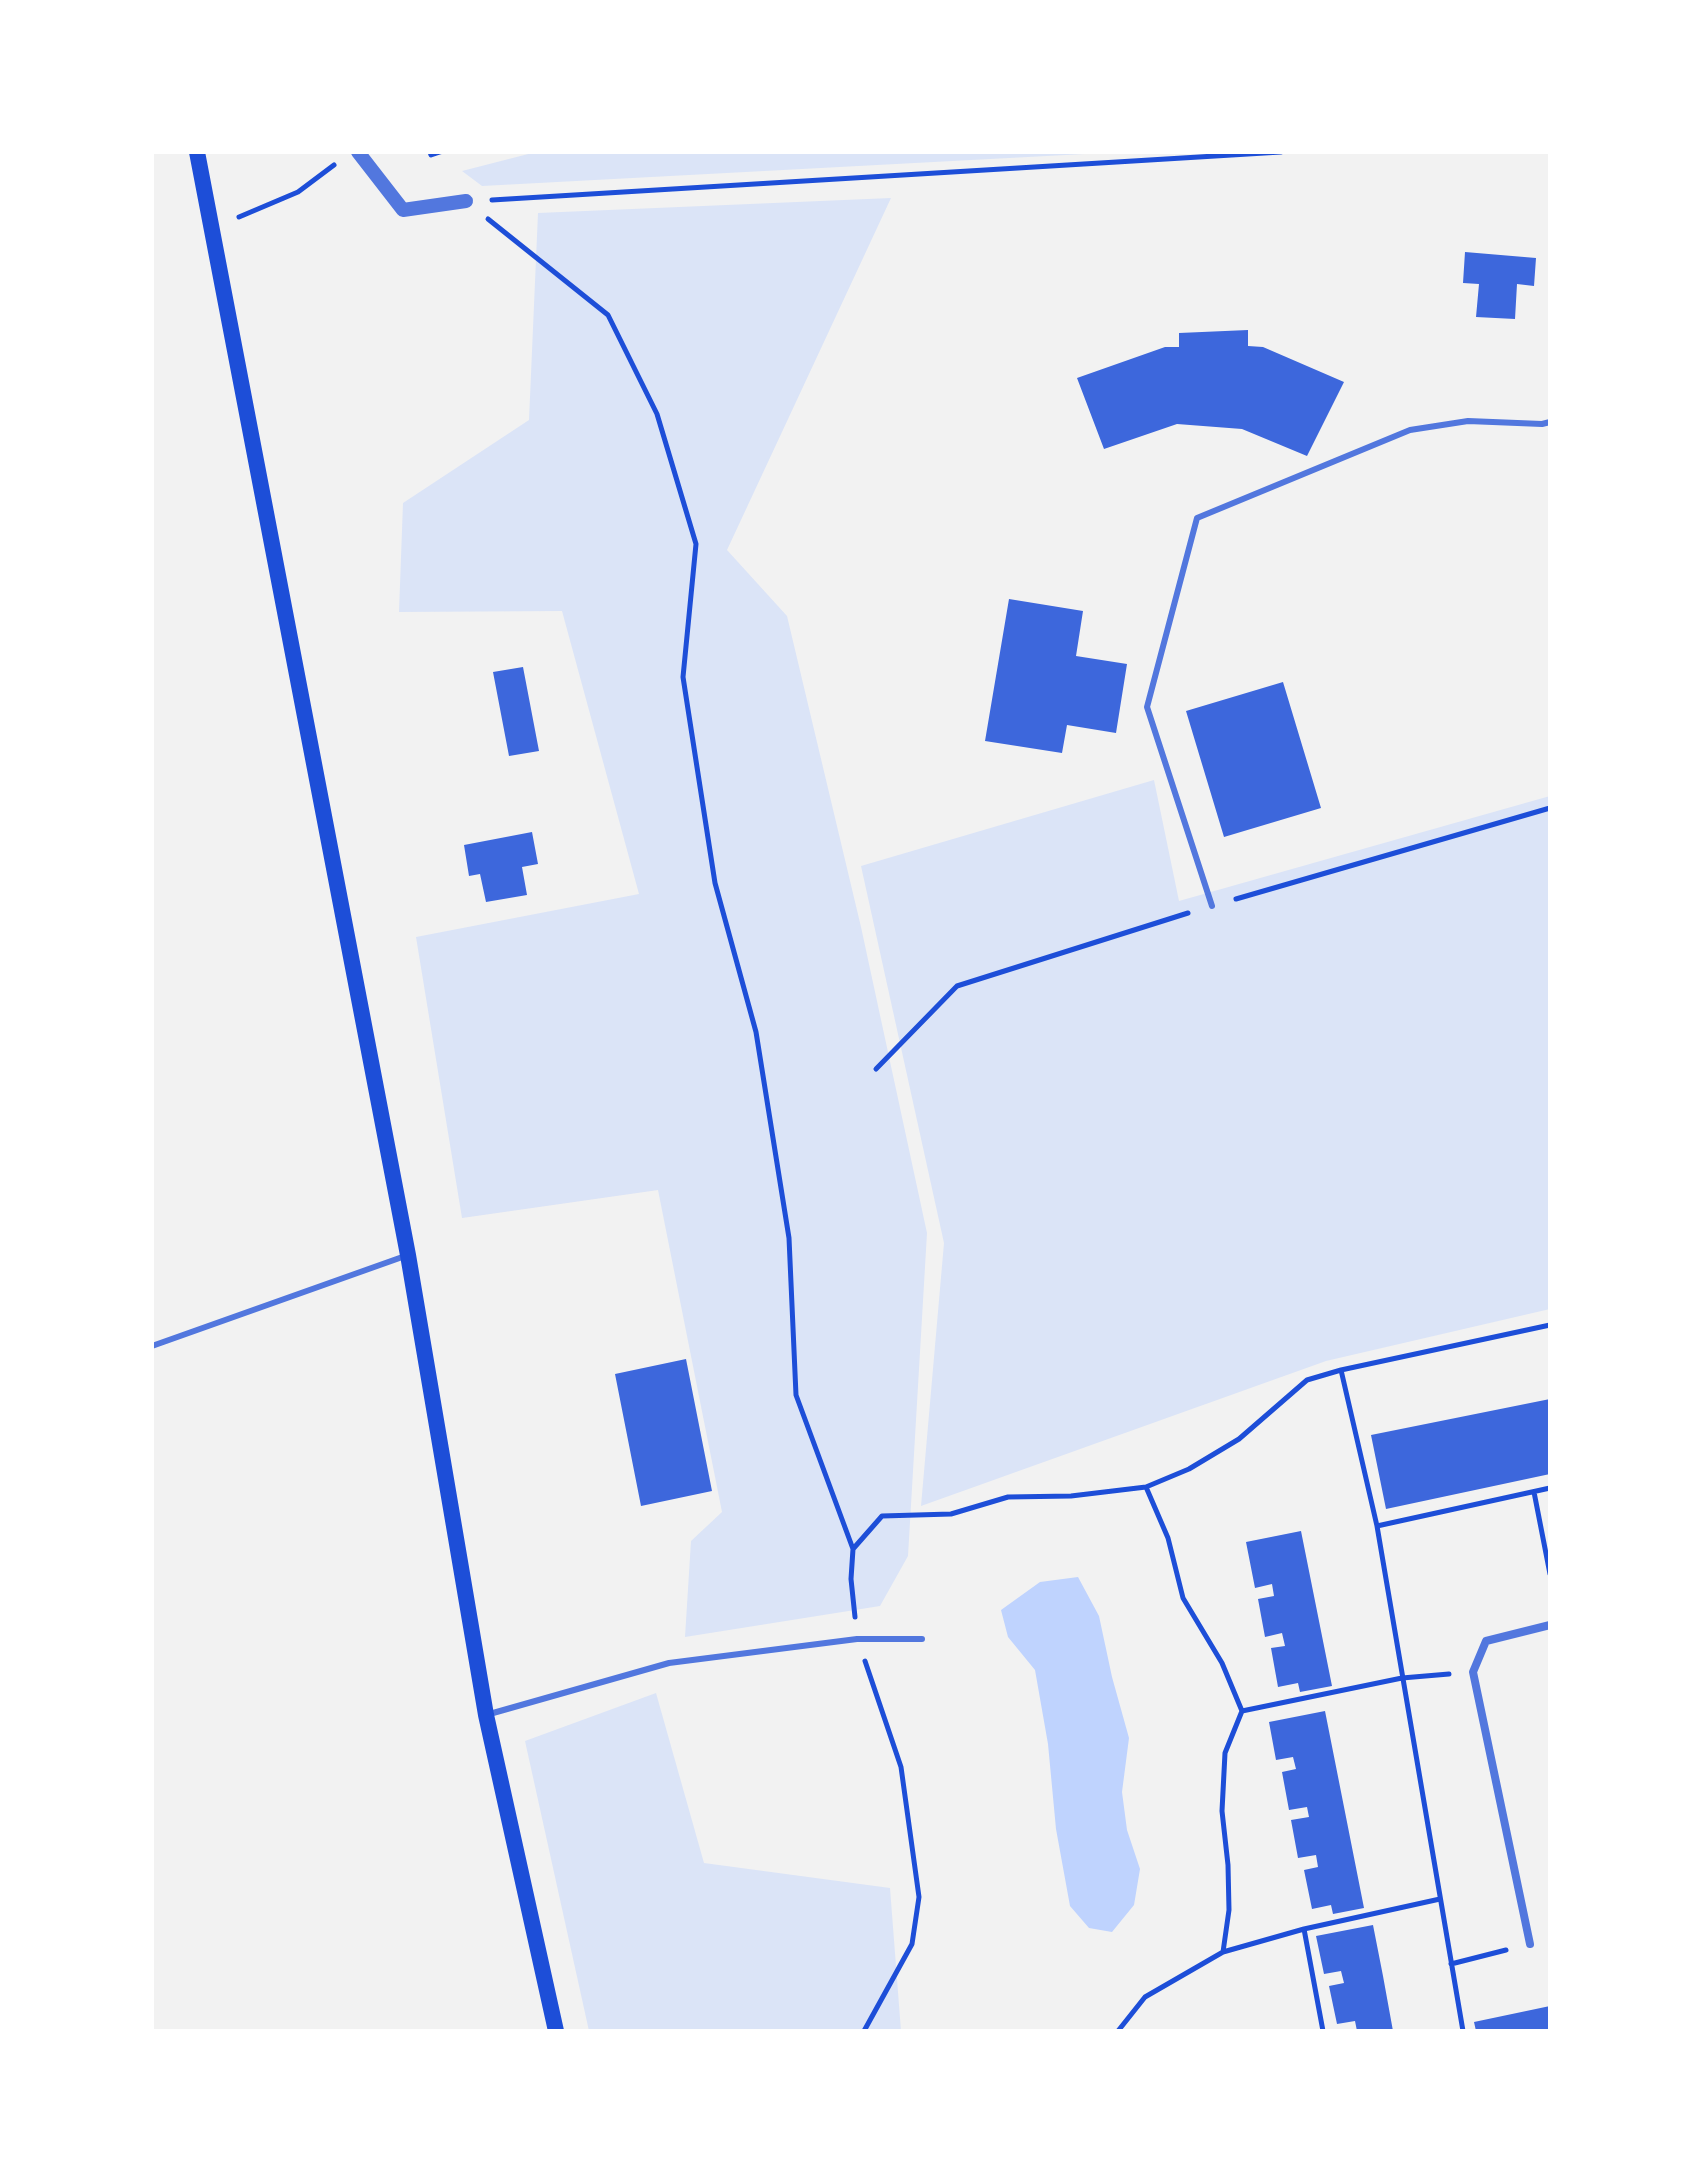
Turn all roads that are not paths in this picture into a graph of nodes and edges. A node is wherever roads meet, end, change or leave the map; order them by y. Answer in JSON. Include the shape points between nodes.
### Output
{"nodes":[{"id":1,"x":197,"y":152,"type":"edge"},
{"id":2,"x":358,"y":152,"type":"edge"},
{"id":3,"x":466,"y":201,"type":"road end"},
{"id":4,"x":1550,"y":422,"type":"edge"},
{"id":5,"x":1212,"y":906,"type":"dead end"},
{"id":6,"x":408,"y":1255,"type":"junction"},
{"id":7,"x":152,"y":1346,"type":"edge"},
{"id":8,"x":1550,"y":1625,"type":"edge"},
{"id":9,"x":922,"y":1639,"type":"dead end"},
{"id":10,"x":486,"y":1715,"type":"junction"},
{"id":11,"x":1530,"y":1944,"type":"road end"},
{"id":12,"x":556,"y":2031,"type":"edge"}],
"edges":[{"from":1,"to":6,"type":"main road"},
{"from":2,"to":3,"type":"street","via":[[403,210]]},
{"from":4,"to":5,"type":"lane","via":[[1468,421],[1410,430],[1197,518],[1147,707]]},
{"from":6,"to":7,"type":"lane"},
{"from":6,"to":10,"type":"main road"},
{"from":8,"to":11,"type":"street","via":[[1486,1641],[1473,1672]]},
{"from":9,"to":10,"type":"lane","via":[[857,1639],[669,1663]]},
{"from":10,"to":12,"type":"main road"}]}
